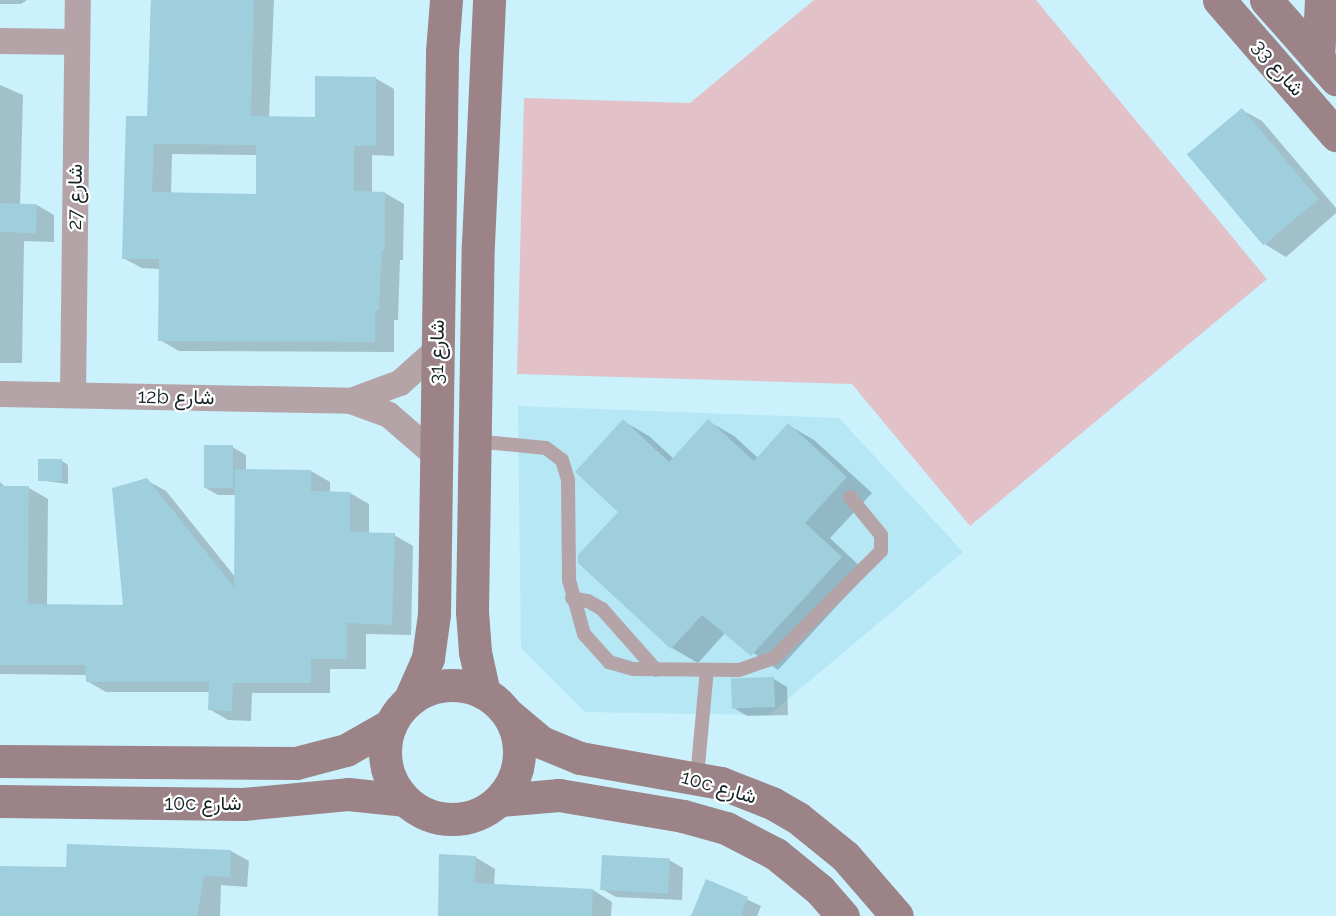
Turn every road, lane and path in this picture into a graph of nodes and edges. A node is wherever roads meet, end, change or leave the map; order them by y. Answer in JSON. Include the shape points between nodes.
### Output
{"nodes":[{"id":1,"x":78,"y":0,"type":"edge"},
{"id":2,"x":446,"y":0,"type":"edge"},
{"id":3,"x":489,"y":0,"type":"edge"},
{"id":4,"x":1219,"y":0,"type":"edge"},
{"id":5,"x":1266,"y":0,"type":"edge"},
{"id":6,"x":1321,"y":0,"type":"edge"},
{"id":7,"x":0,"y":41,"type":"edge"},
{"id":8,"x":77,"y":42,"type":"junction"},
{"id":9,"x":1327,"y":69,"type":"edge"},
{"id":10,"x":1336,"y":135,"type":"edge"},
{"id":11,"x":438,"y":348,"type":"junction"},
{"id":12,"x":0,"y":394,"type":"edge"},
{"id":13,"x":73,"y":394,"type":"junction"},
{"id":14,"x":351,"y":402,"type":"junction"},
{"id":15,"x":474,"y":441,"type":"junction"},
{"id":16,"x":434,"y":454,"type":"junction"},
{"id":17,"x":850,"y":497,"type":"dead end"},
{"id":18,"x":572,"y":598,"type":"junction"},
{"id":19,"x":656,"y":670,"type":"junction"},
{"id":20,"x":707,"y":670,"type":"junction"},
{"id":21,"x":484,"y":693,"type":"junction"},
{"id":22,"x":410,"y":699,"type":"junction"},
{"id":23,"x":509,"y":715,"type":"junction"},
{"id":24,"x":390,"y":725,"type":"junction"},
{"id":25,"x":0,"y":761,"type":"edge"},
{"id":26,"x":697,"y":777,"type":"junction"},
{"id":27,"x":404,"y":800,"type":"junction"},
{"id":28,"x":501,"y":800,"type":"junction"},
{"id":29,"x":0,"y":801,"type":"edge"},
{"id":30,"x":843,"y":916,"type":"edge"},
{"id":31,"x":897,"y":916,"type":"edge"}],
"edges":[{"from":1,"to":8,"type":"street","name":"شارع 27"},
{"from":2,"to":11,"type":"street","name":"شارع 31"},
{"from":3,"to":15,"type":"street","name":"شارع 31","via":[[484,45]]},
{"from":4,"to":10,"type":"street","name":"شارع 33"},
{"from":5,"to":9,"type":"street","name":"شارع 33"},
{"from":6,"to":9,"type":"street"},
{"from":7,"to":8,"type":"street"},
{"from":8,"to":13,"type":"street","name":"شارع 27"},
{"from":11,"to":14,"type":"street","name":"12b شارع","via":[[400,383]]},
{"from":11,"to":16,"type":"street","name":"شارع 31"},
{"from":12,"to":13,"type":"street","name":"12b شارع"},
{"from":13,"to":14,"type":"street","name":"12b شارع"},
{"from":14,"to":16,"type":"street","name":"12b شارع","via":[[389,415]]},
{"from":15,"to":18,"type":"lane","via":[[546,448],[562,460],[568,480],[567,561]]},
{"from":15,"to":21,"type":"street","name":"شارع 31","via":[[472,632]]},
{"from":16,"to":22,"type":"street","name":"شارع 31","via":[[432,636],[428,658]]},
{"from":17,"to":20,"type":"lane","via":[[881,534],[883,543],[876,558],[774,658],[751,668]]},
{"from":18,"to":19,"type":"lane","via":[[602,609]]},
{"from":18,"to":19,"type":"lane","via":[[584,634],[599,655],[621,667]]},
{"from":19,"to":20,"type":"lane"},
{"from":20,"to":26,"type":"lane"},
{"from":21,"to":22,"type":"street","via":[[446,685]]},
{"from":21,"to":23,"type":"street"},
{"from":22,"to":24,"type":"street"},
{"from":23,"to":26,"type":"street","name":"10c شارع","via":[[541,742],[580,758]]},
{"from":23,"to":28,"type":"street","via":[[518,741],[518,768]]},
{"from":24,"to":25,"type":"street","name":"10c شارع","via":[[346,750],[296,764]]},
{"from":24,"to":27,"type":"street","via":[[386,764],[392,783]]},
{"from":26,"to":31,"type":"street","name":"10c شارع","via":[[744,791],[798,818],[845,856]]},
{"from":27,"to":28,"type":"street","via":[[418,811],[453,820],[471,818]]},
{"from":27,"to":29,"type":"street","name":"10c شارع","via":[[348,794],[243,804]]},
{"from":28,"to":30,"type":"street","name":"10c شارع","via":[[559,795],[683,816],[726,828],[776,854],[820,890]]}]}
